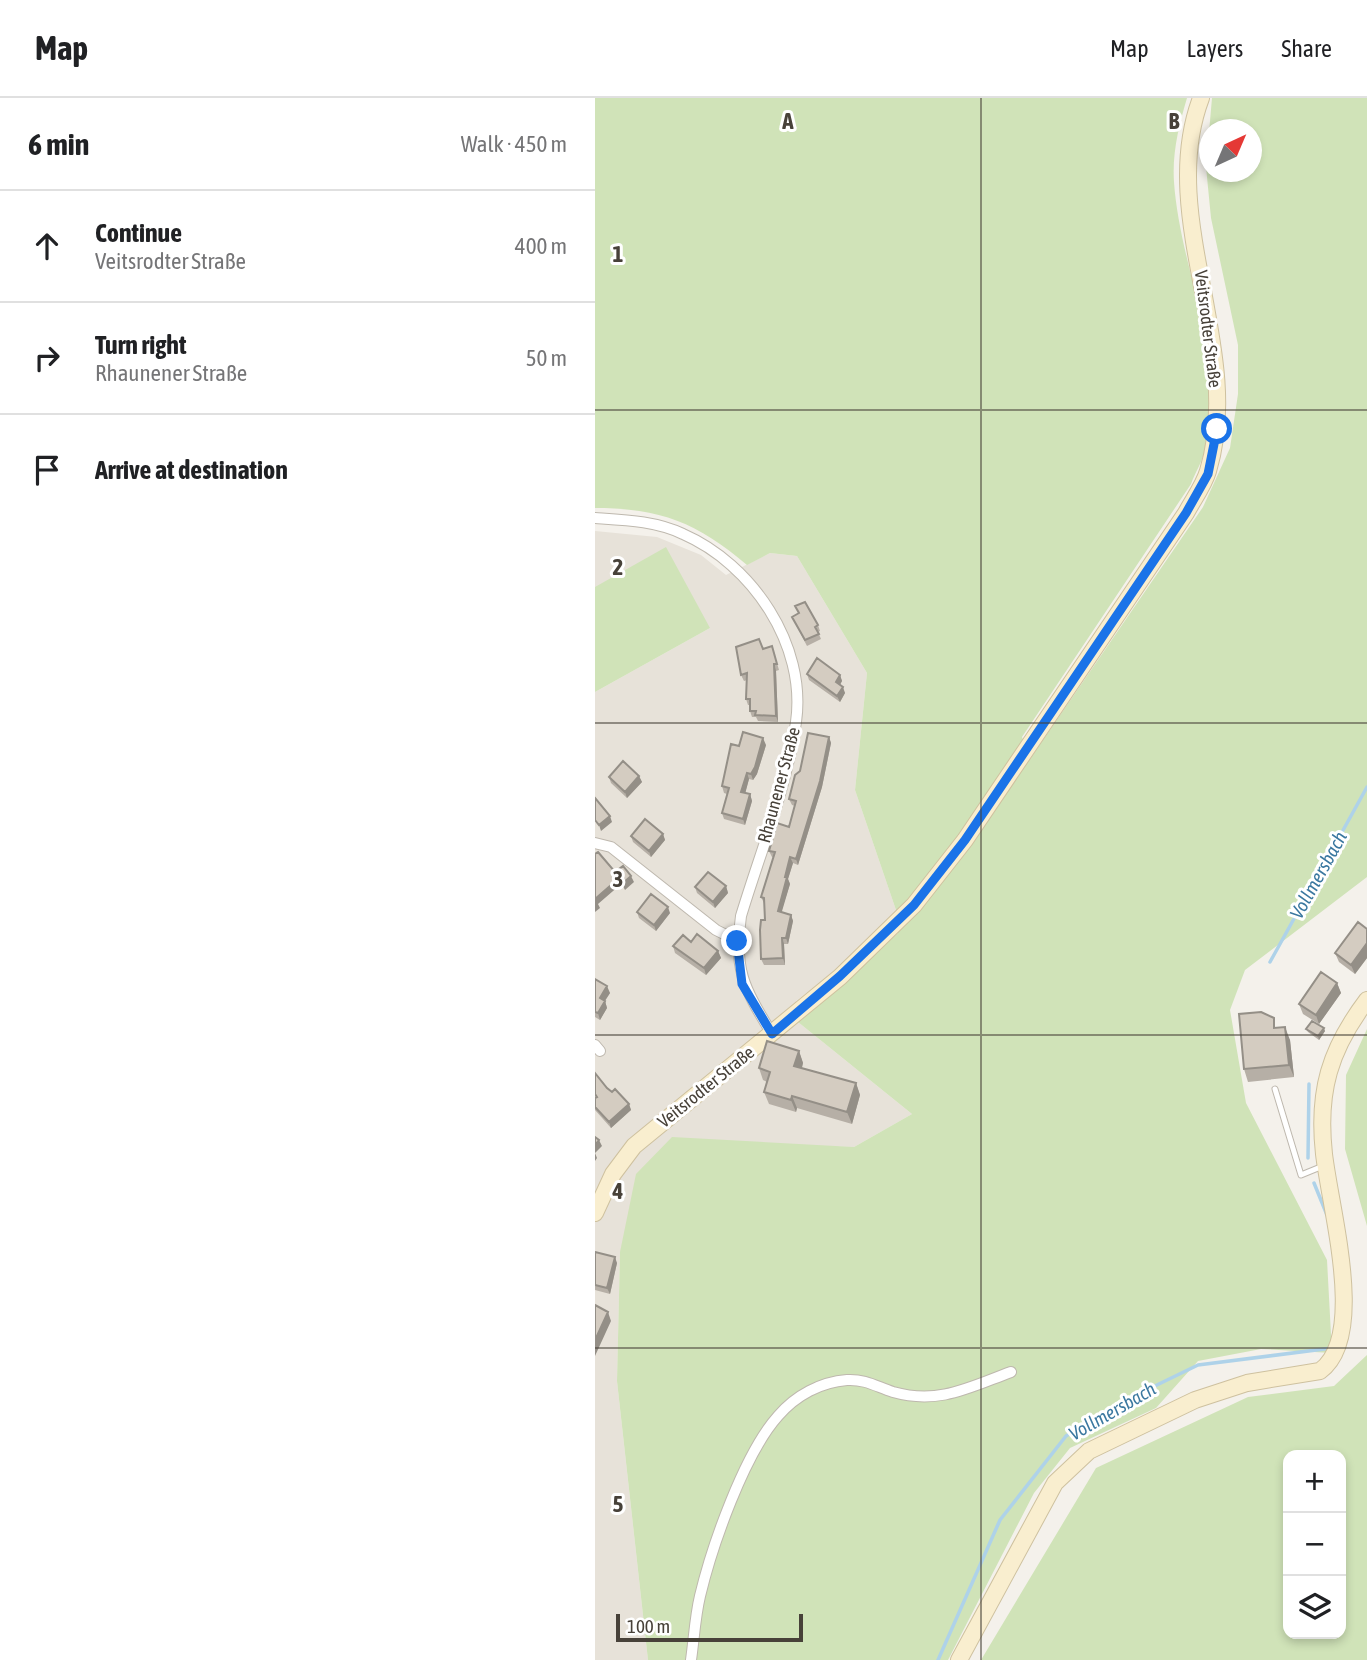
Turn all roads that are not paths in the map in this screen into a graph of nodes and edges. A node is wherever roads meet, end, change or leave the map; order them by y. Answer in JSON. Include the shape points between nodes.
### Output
{"nodes":[{"id":1,"x":1201,"y":98,"type":"edge"},
{"id":2,"x":595,"y":518,"type":"edge"},
{"id":3,"x":595,"y":843,"type":"edge"},
{"id":4,"x":737,"y":941,"type":"junction"},
{"id":5,"x":1367,"y":1000,"type":"edge"},
{"id":6,"x":772,"y":1034,"type":"junction"},
{"id":7,"x":1275,"y":1089,"type":"dead end"},
{"id":8,"x":1326,"y":1165,"type":"junction"},
{"id":9,"x":595,"y":1213,"type":"edge"},
{"id":10,"x":1360,"y":1280,"type":"dead end"},
{"id":11,"x":1359,"y":1319,"type":"dead end"},
{"id":12,"x":1011,"y":1372,"type":"dead end"},
{"id":13,"x":691,"y":1660,"type":"edge"},
{"id":14,"x":959,"y":1660,"type":"edge"}],
"edges":[{"from":1,"to":6,"type":"street","name":"Veitsrodter Straße","via":[[1190,138],[1188,173],[1216,368],[1217,429],[1208,474],[965,840],[914,905]]},
{"from":2,"to":4,"type":"street","name":"Rhaunener Straße","via":[[641,521],[682,533],[713,550],[744,575],[769,608],[786,645],[795,681],[797,720]]},
{"from":3,"to":4,"type":"street","via":[[611,847],[716,930]]},
{"from":4,"to":6,"type":"street","name":"Rhaunener Straße","via":[[742,984]]},
{"from":5,"to":8,"type":"street","via":[[1330,1060],[1323,1107]]},
{"from":6,"to":9,"type":"street","name":"Veitsrodter Straße","via":[[634,1146],[613,1174]]},
{"from":7,"to":8,"type":"lane","via":[[1301,1175]]},
{"from":8,"to":10,"type":"street"},
{"from":11,"to":14,"type":"street","via":[[1346,1354],[1331,1367],[1215,1393],[1133,1428],[1076,1459],[1055,1483]]},
{"from":12,"to":13,"type":"street","via":[[946,1396],[920,1397],[870,1381],[850,1380],[812,1389],[777,1416],[749,1464],[714,1546],[699,1599]]}]}
